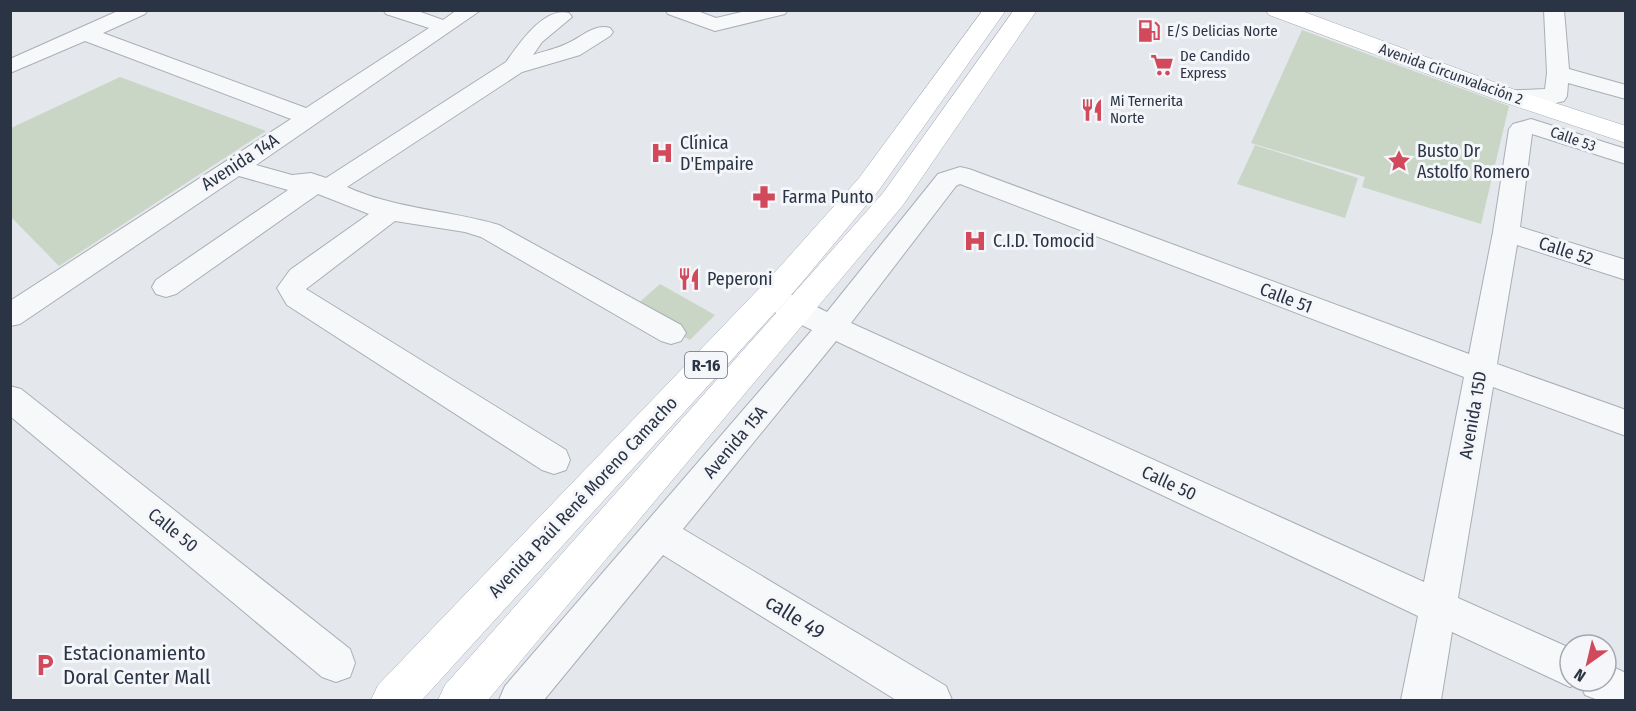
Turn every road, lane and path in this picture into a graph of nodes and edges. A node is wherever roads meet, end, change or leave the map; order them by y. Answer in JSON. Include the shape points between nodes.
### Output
{"nodes":[{"id":1,"x":138,"y":10,"type":"edge"},
{"id":2,"x":393,"y":10,"type":"edge"},
{"id":3,"x":471,"y":10,"type":"edge"},
{"id":4,"x":675,"y":10,"type":"edge"},
{"id":5,"x":778,"y":10,"type":"edge"},
{"id":6,"x":995,"y":10,"type":"edge"},
{"id":7,"x":1026,"y":10,"type":"edge"},
{"id":8,"x":1277,"y":10,"type":"edge"},
{"id":9,"x":1324,"y":10,"type":"edge"},
{"id":10,"x":1554,"y":10,"type":"edge"},
{"id":11,"x":562,"y":17,"type":"dead end"},
{"id":12,"x":445,"y":27,"type":"junction"},
{"id":13,"x":603,"y":32,"type":"dead end"},
{"id":14,"x":85,"y":34,"type":"junction"},
{"id":15,"x":10,"y":68,"type":"edge"},
{"id":16,"x":514,"y":68,"type":"junction"},
{"id":17,"x":1557,"y":85,"type":"junction"},
{"id":18,"x":1626,"y":92,"type":"edge"},
{"id":19,"x":1509,"y":96,"type":"junction"},
{"id":20,"x":308,"y":117,"type":"junction"},
{"id":21,"x":1626,"y":119,"type":"edge"},
{"id":22,"x":1521,"y":129,"type":"joint"},
{"id":23,"x":1626,"y":135,"type":"edge"},
{"id":24,"x":260,"y":148,"type":"junction"},
{"id":25,"x":1626,"y":157,"type":"edge"},
{"id":26,"x":233,"y":166,"type":"junction"},
{"id":27,"x":947,"y":180,"type":"joint"},
{"id":28,"x":318,"y":184,"type":"junction"},
{"id":29,"x":390,"y":212,"type":"junction"},
{"id":30,"x":1506,"y":232,"type":"junction"},
{"id":31,"x":1626,"y":270,"type":"edge"},
{"id":32,"x":166,"y":287,"type":"dead end"},
{"id":33,"x":782,"y":304,"type":"junction"},
{"id":34,"x":10,"y":316,"type":"edge"},
{"id":35,"x":832,"y":326,"type":"junction"},
{"id":36,"x":671,"y":333,"type":"dead end"},
{"id":37,"x":1480,"y":371,"type":"junction"},
{"id":38,"x":10,"y":398,"type":"edge"},
{"id":39,"x":1626,"y":423,"type":"edge"},
{"id":40,"x":554,"y":460,"type":"dead end"},
{"id":41,"x":658,"y":533,"type":"junction"},
{"id":42,"x":1438,"y":607,"type":"junction"},
{"id":43,"x":1558,"y":662,"type":"edge"},
{"id":44,"x":336,"y":663,"type":"dead end"},
{"id":45,"x":393,"y":700,"type":"edge"},
{"id":46,"x":460,"y":700,"type":"edge"},
{"id":47,"x":519,"y":700,"type":"edge"},
{"id":48,"x":932,"y":700,"type":"edge"},
{"id":49,"x":1422,"y":700,"type":"edge"}],
"edges":[{"from":1,"to":14,"type":"street"},
{"from":2,"to":12,"type":"street"},
{"from":3,"to":12,"type":"street","name":"Avenida 14A"},
{"from":4,"to":5,"type":"street","via":[[715,25]]},
{"from":6,"to":33,"type":"main road","name":"Avenida Paúl René Moreno Camacho","number":"R-16"},
{"from":7,"to":33,"type":"main road","name":"Avenida Paúl René Moreno Camacho","number":"R-16","via":[[893,199]]},
{"from":8,"to":19,"type":"main road","name":"Avenida Circunvalación 2"},
{"from":9,"to":17,"type":"main road","name":"Avenida Circunvalación 2"},
{"from":10,"to":17,"type":"street"},
{"from":11,"to":16,"type":"street","via":[[534,38]]},
{"from":12,"to":20,"type":"street","name":"Avenida 14A"},
{"from":13,"to":16,"type":"street","via":[[572,50]]},
{"from":14,"to":15,"type":"street"},
{"from":14,"to":20,"type":"street"},
{"from":16,"to":28,"type":"street"},
{"from":17,"to":18,"type":"street"},
{"from":17,"to":19,"type":"street"},
{"from":17,"to":21,"type":"main road","name":"Avenida Circunvalación 2"},
{"from":19,"to":23,"type":"main road","name":"Avenida Circunvalación 2"},
{"from":20,"to":24,"type":"street","name":"Avenida 14A"},
{"from":22,"to":25,"type":"street","name":"Calle 53","via":[[1542,129]]},
{"from":22,"to":30,"type":"street","name":"Avenida 15D"},
{"from":24,"to":26,"type":"street","name":"Avenida 14A"},
{"from":24,"to":28,"type":"street","via":[[301,167]]},
{"from":26,"to":28,"type":"street","via":[[291,183]]},
{"from":26,"to":34,"type":"street","name":"Avenida 14A"},
{"from":27,"to":35,"type":"street","name":"Avenida 15A"},
{"from":27,"to":37,"type":"street","name":"Calle 51","via":[[960,175]]},
{"from":28,"to":29,"type":"street"},
{"from":28,"to":32,"type":"street"},
{"from":29,"to":36,"type":"street","via":[[490,231]]},
{"from":29,"to":40,"type":"street","via":[[300,277],[291,288],[292,293]]},
{"from":30,"to":31,"type":"street","name":"Calle 52"},
{"from":30,"to":37,"type":"street","name":"Avenida 15D"},
{"from":33,"to":35,"type":"street","name":"Calle 50"},
{"from":33,"to":45,"type":"main road","name":"Avenida Paúl René Moreno Camacho","number":"R-16"},
{"from":33,"to":46,"type":"main road","name":"Avenida Paúl René Moreno Camacho","number":"R-16"},
{"from":35,"to":41,"type":"street","name":"Avenida 15A"},
{"from":35,"to":42,"type":"street","name":"Calle 50"},
{"from":37,"to":39,"type":"street","name":"Calle 51"},
{"from":37,"to":42,"type":"street","name":"Avenida 15D"},
{"from":38,"to":44,"type":"street","name":"Calle 50"},
{"from":41,"to":47,"type":"street","name":"Avenida 15A"},
{"from":41,"to":48,"type":"street","name":"calle 49"},
{"from":42,"to":43,"type":"street","name":"Calle 50"},
{"from":42,"to":49,"type":"street","name":"Avenida 15D"}]}
